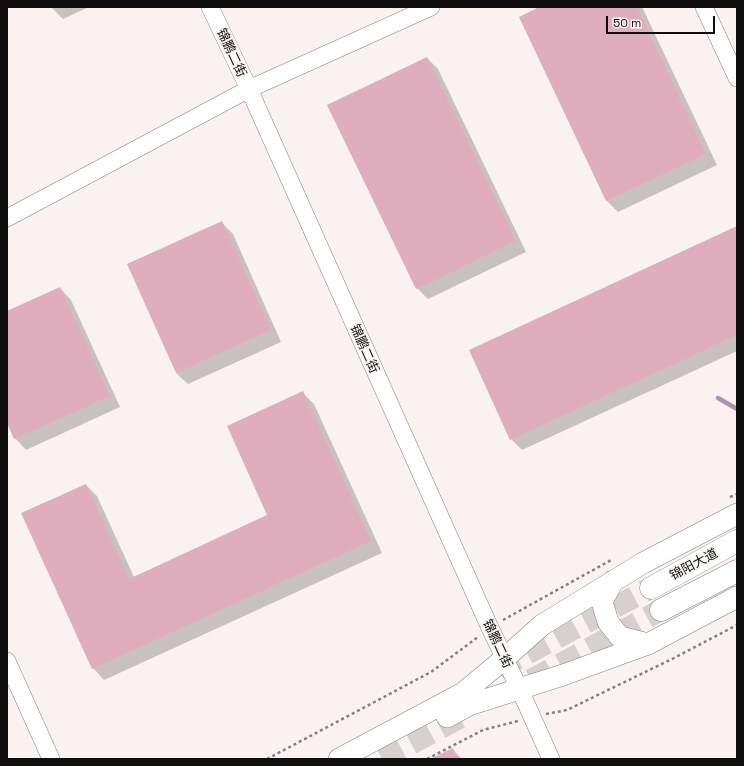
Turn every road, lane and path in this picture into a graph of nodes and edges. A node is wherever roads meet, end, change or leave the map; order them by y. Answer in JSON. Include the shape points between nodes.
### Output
{"nodes":[{"id":1,"x":210,"y":7,"type":"edge"},
{"id":2,"x":431,"y":7,"type":"edge"},
{"id":3,"x":704,"y":7,"type":"edge"},
{"id":4,"x":737,"y":78,"type":"edge"},
{"id":5,"x":249,"y":89,"type":"junction"},
{"id":6,"x":7,"y":218,"type":"edge"},
{"id":7,"x":737,"y":514,"type":"edge"},
{"id":8,"x":737,"y":542,"type":"edge"},
{"id":9,"x":737,"y":571,"type":"edge"},
{"id":10,"x":613,"y":582,"type":"junction"},
{"id":11,"x":651,"y":588,"type":"tunnel mouth"},
{"id":12,"x":737,"y":597,"type":"edge"},
{"id":13,"x":661,"y":610,"type":"tunnel mouth"},
{"id":14,"x":737,"y":625,"type":"edge"},
{"id":15,"x":648,"y":644,"type":"junction"},
{"id":16,"x":504,"y":659,"type":"junction"},
{"id":17,"x":7,"y":661,"type":"edge"},
{"id":18,"x":520,"y":690,"type":"junction"},
{"id":19,"x":532,"y":717,"type":"junction"},
{"id":20,"x":51,"y":759,"type":"edge"},
{"id":21,"x":339,"y":759,"type":"edge"},
{"id":22,"x":367,"y":759,"type":"edge"},
{"id":23,"x":427,"y":759,"type":"edge"},
{"id":24,"x":551,"y":759,"type":"edge"}],
"edges":[{"from":1,"to":5,"type":"street","name":"锦鹏二街"},
{"from":2,"to":5,"type":"street"},
{"from":3,"to":4,"type":"street"},
{"from":5,"to":6,"type":"street"},
{"from":5,"to":16,"type":"street","name":"锦鹏二街"},
{"from":7,"to":10,"type":"main road"},
{"from":8,"to":11,"type":"highway","name":"锦阳大道"},
{"from":9,"to":13,"type":"highway","name":"锦阳大道"},
{"from":10,"to":15,"type":"main road","via":[[602,602],[608,622],[620,637]]},
{"from":10,"to":16,"type":"main road","via":[[542,625]]},
{"from":12,"to":15,"type":"main road"},
{"from":14,"to":19,"type":"path","via":[[567,710]]},
{"from":15,"to":18,"type":"main road"},
{"from":16,"to":18,"type":"street","name":"锦鹏二街"},
{"from":16,"to":21,"type":"main road","via":[[463,693]]},
{"from":17,"to":20,"type":"street"},
{"from":18,"to":19,"type":"street","name":"锦鹏二街"},
{"from":18,"to":22,"type":"main road","via":[[468,705]]},
{"from":19,"to":23,"type":"path","via":[[483,730]]},
{"from":19,"to":24,"type":"street","name":"锦鹏二街"}]}
